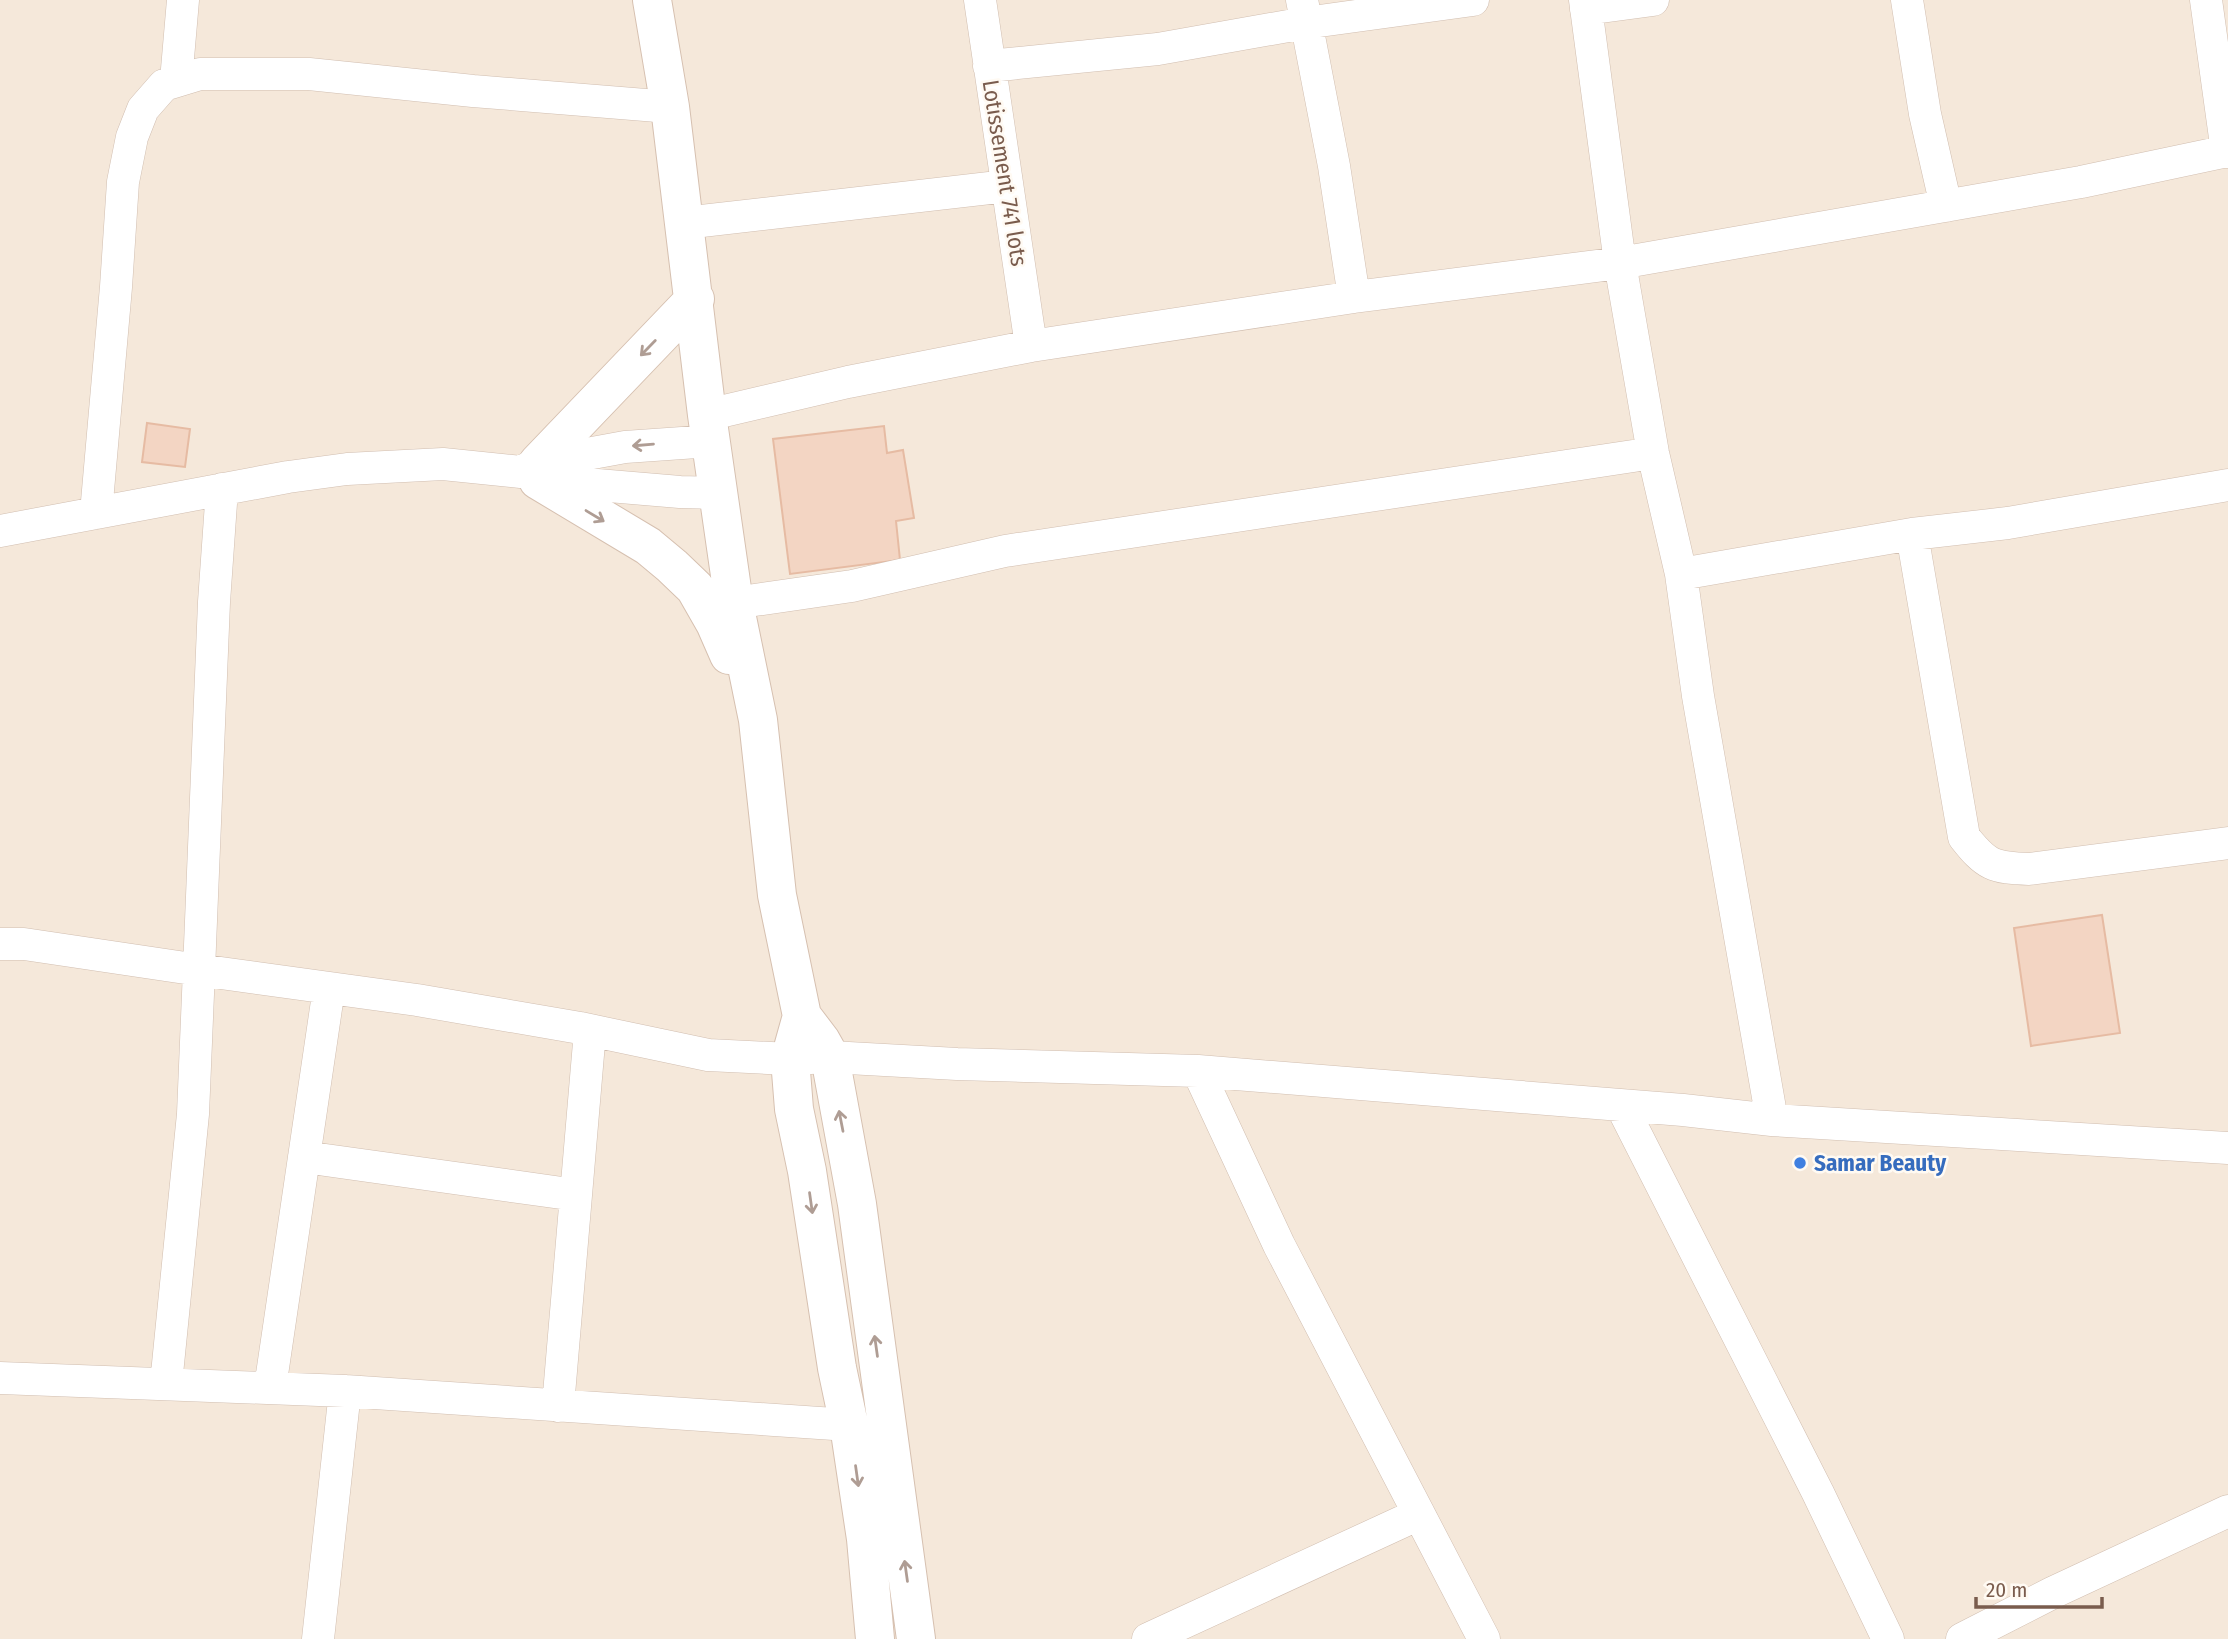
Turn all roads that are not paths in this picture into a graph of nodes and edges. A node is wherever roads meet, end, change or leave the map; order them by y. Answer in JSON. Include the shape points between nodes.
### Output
{"nodes":[{"id":1,"x":183,"y":0,"type":"edge"},
{"id":2,"x":652,"y":0,"type":"edge"},
{"id":3,"x":980,"y":0,"type":"edge"},
{"id":4,"x":1473,"y":0,"type":"edge"},
{"id":5,"x":1653,"y":0,"type":"edge"},
{"id":6,"x":1907,"y":0,"type":"edge"},
{"id":7,"x":2206,"y":0,"type":"edge"},
{"id":8,"x":1586,"y":5,"type":"edge"},
{"id":9,"x":1304,"y":11,"type":"edge"},
{"id":10,"x":989,"y":66,"type":"junction"},
{"id":11,"x":176,"y":81,"type":"junction"},
{"id":12,"x":670,"y":107,"type":"junction"},
{"id":13,"x":2227,"y":152,"type":"edge"},
{"id":14,"x":1007,"y":186,"type":"junction"},
{"id":15,"x":1946,"y":206,"type":"junction"},
{"id":16,"x":684,"y":223,"type":"junction"},
{"id":17,"x":1619,"y":262,"type":"junction"},
{"id":18,"x":1354,"y":297,"type":"junction"},
{"id":19,"x":695,"y":299,"type":"junction"},
{"id":20,"x":1031,"y":346,"type":"junction"},
{"id":21,"x":709,"y":428,"type":"junction"},
{"id":22,"x":1653,"y":453,"type":"junction"},
{"id":23,"x":532,"y":472,"type":"junction"},
{"id":24,"x":2228,"y":485,"type":"edge"},
{"id":25,"x":222,"y":489,"type":"junction"},
{"id":26,"x":718,"y":493,"type":"junction"},
{"id":27,"x":96,"y":513,"type":"junction"},
{"id":28,"x":0,"y":531,"type":"edge"},
{"id":29,"x":1912,"y":534,"type":"junction"},
{"id":30,"x":1681,"y":574,"type":"junction"},
{"id":31,"x":734,"y":603,"type":"junction"},
{"id":32,"x":758,"y":720,"type":"junction"},
{"id":33,"x":2228,"y":843,"type":"edge"},
{"id":34,"x":0,"y":944,"type":"edge"},
{"id":35,"x":199,"y":970,"type":"junction"},
{"id":36,"x":329,"y":988,"type":"junction"},
{"id":37,"x":802,"y":1016,"type":"junction"},
{"id":38,"x":590,"y":1031,"type":"junction"},
{"id":39,"x":830,"y":1057,"type":"junction"},
{"id":40,"x":790,"y":1059,"type":"junction"},
{"id":41,"x":1198,"y":1071,"type":"junction"},
{"id":42,"x":1621,"y":1105,"type":"junction"},
{"id":43,"x":1772,"y":1120,"type":"junction"},
{"id":44,"x":2228,"y":1148,"type":"edge"},
{"id":45,"x":303,"y":1157,"type":"junction"},
{"id":46,"x":576,"y":1195,"type":"junction"},
{"id":47,"x":0,"y":1378,"type":"edge"},
{"id":48,"x":166,"y":1384,"type":"junction"},
{"id":49,"x":270,"y":1388,"type":"junction"},
{"id":50,"x":345,"y":1391,"type":"junction"},
{"id":51,"x":558,"y":1406,"type":"junction"},
{"id":52,"x":849,"y":1426,"type":"junction"},
{"id":53,"x":2228,"y":1511,"type":"edge"},
{"id":54,"x":1419,"y":1514,"type":"junction"},
{"id":55,"x":318,"y":1639,"type":"edge"},
{"id":56,"x":875,"y":1639,"type":"edge"},
{"id":57,"x":915,"y":1639,"type":"edge"},
{"id":58,"x":1148,"y":1639,"type":"edge"},
{"id":59,"x":1484,"y":1639,"type":"edge"},
{"id":60,"x":1888,"y":1639,"type":"edge"},
{"id":61,"x":1962,"y":1639,"type":"edge"}],
"edges":[{"from":1,"to":11,"type":"street"},
{"from":2,"to":12,"type":"street"},
{"from":3,"to":10,"type":"street","name":"Lotissement 741 lots"},
{"from":4,"to":9,"type":"street"},
{"from":5,"to":8,"type":"street"},
{"from":6,"to":15,"type":"street","via":[[1925,114]]},
{"from":7,"to":13,"type":"street"},
{"from":8,"to":17,"type":"street"},
{"from":9,"to":10,"type":"street","via":[[1158,49]]},
{"from":9,"to":18,"type":"street"},
{"from":10,"to":14,"type":"street","name":"Lotissement 741 lots"},
{"from":11,"to":12,"type":"street","via":[[200,74],[309,74]]},
{"from":11,"to":27,"type":"street","via":[[164,85],[143,109],[122,182]]},
{"from":12,"to":16,"type":"street"},
{"from":13,"to":15,"type":"street"},
{"from":14,"to":16,"type":"street"},
{"from":14,"to":20,"type":"street","name":"Lotissement 741 lots"},
{"from":15,"to":17,"type":"street"},
{"from":16,"to":19,"type":"street"},
{"from":17,"to":18,"type":"street"},
{"from":17,"to":22,"type":"street"},
{"from":18,"to":20,"type":"street"},
{"from":19,"to":21,"type":"street"},
{"from":19,"to":23,"type":"street","one_way":true},
{"from":20,"to":21,"type":"street","via":[[848,382]]},
{"from":21,"to":23,"type":"street","one_way":true},
{"from":21,"to":26,"type":"street"},
{"from":22,"to":30,"type":"street"},
{"from":22,"to":31,"type":"street","via":[[1004,551],[852,586]]},
{"from":23,"to":25,"type":"street","via":[[443,464],[347,469]]},
{"from":23,"to":26,"type":"street","via":[[667,491]]},
{"from":23,"to":32,"type":"street","one_way":true,"via":[[648,546],[695,588]]},
{"from":24,"to":29,"type":"street","via":[[2008,523]]},
{"from":25,"to":27,"type":"street"},
{"from":25,"to":35,"type":"street"},
{"from":26,"to":31,"type":"street"},
{"from":27,"to":28,"type":"street"},
{"from":29,"to":30,"type":"street"},
{"from":29,"to":33,"type":"street","via":[[1964,837],[1979,856],[2000,868],[2029,869]]},
{"from":30,"to":43,"type":"street"},
{"from":31,"to":32,"type":"street"},
{"from":32,"to":37,"type":"street","via":[[777,895]]},
{"from":34,"to":35,"type":"street"},
{"from":35,"to":36,"type":"street"},
{"from":35,"to":48,"type":"street","via":[[193,1114]]},
{"from":36,"to":38,"type":"street"},
{"from":36,"to":45,"type":"street"},
{"from":37,"to":39,"type":"street"},
{"from":37,"to":40,"type":"street"},
{"from":38,"to":40,"type":"street","via":[[708,1055]]},
{"from":38,"to":46,"type":"street"},
{"from":39,"to":40,"type":"street"},
{"from":39,"to":41,"type":"street"},
{"from":57,"to":39,"type":"street","one_way":true,"via":[[857,1204]]},
{"from":40,"to":52,"type":"street","one_way":true,"via":[[794,1109]]},
{"from":41,"to":42,"type":"street"},
{"from":41,"to":54,"type":"street","via":[[1279,1245]]},
{"from":42,"to":43,"type":"street"},
{"from":42,"to":60,"type":"street"},
{"from":43,"to":44,"type":"street"},
{"from":45,"to":46,"type":"street"},
{"from":45,"to":49,"type":"street"},
{"from":46,"to":51,"type":"street"},
{"from":47,"to":48,"type":"street"},
{"from":48,"to":49,"type":"street"},
{"from":49,"to":50,"type":"street"},
{"from":50,"to":51,"type":"street"},
{"from":50,"to":55,"type":"street"},
{"from":51,"to":52,"type":"street"},
{"from":52,"to":56,"type":"street","one_way":true},
{"from":53,"to":61,"type":"street"},
{"from":54,"to":58,"type":"street"},
{"from":54,"to":59,"type":"street"}]}
